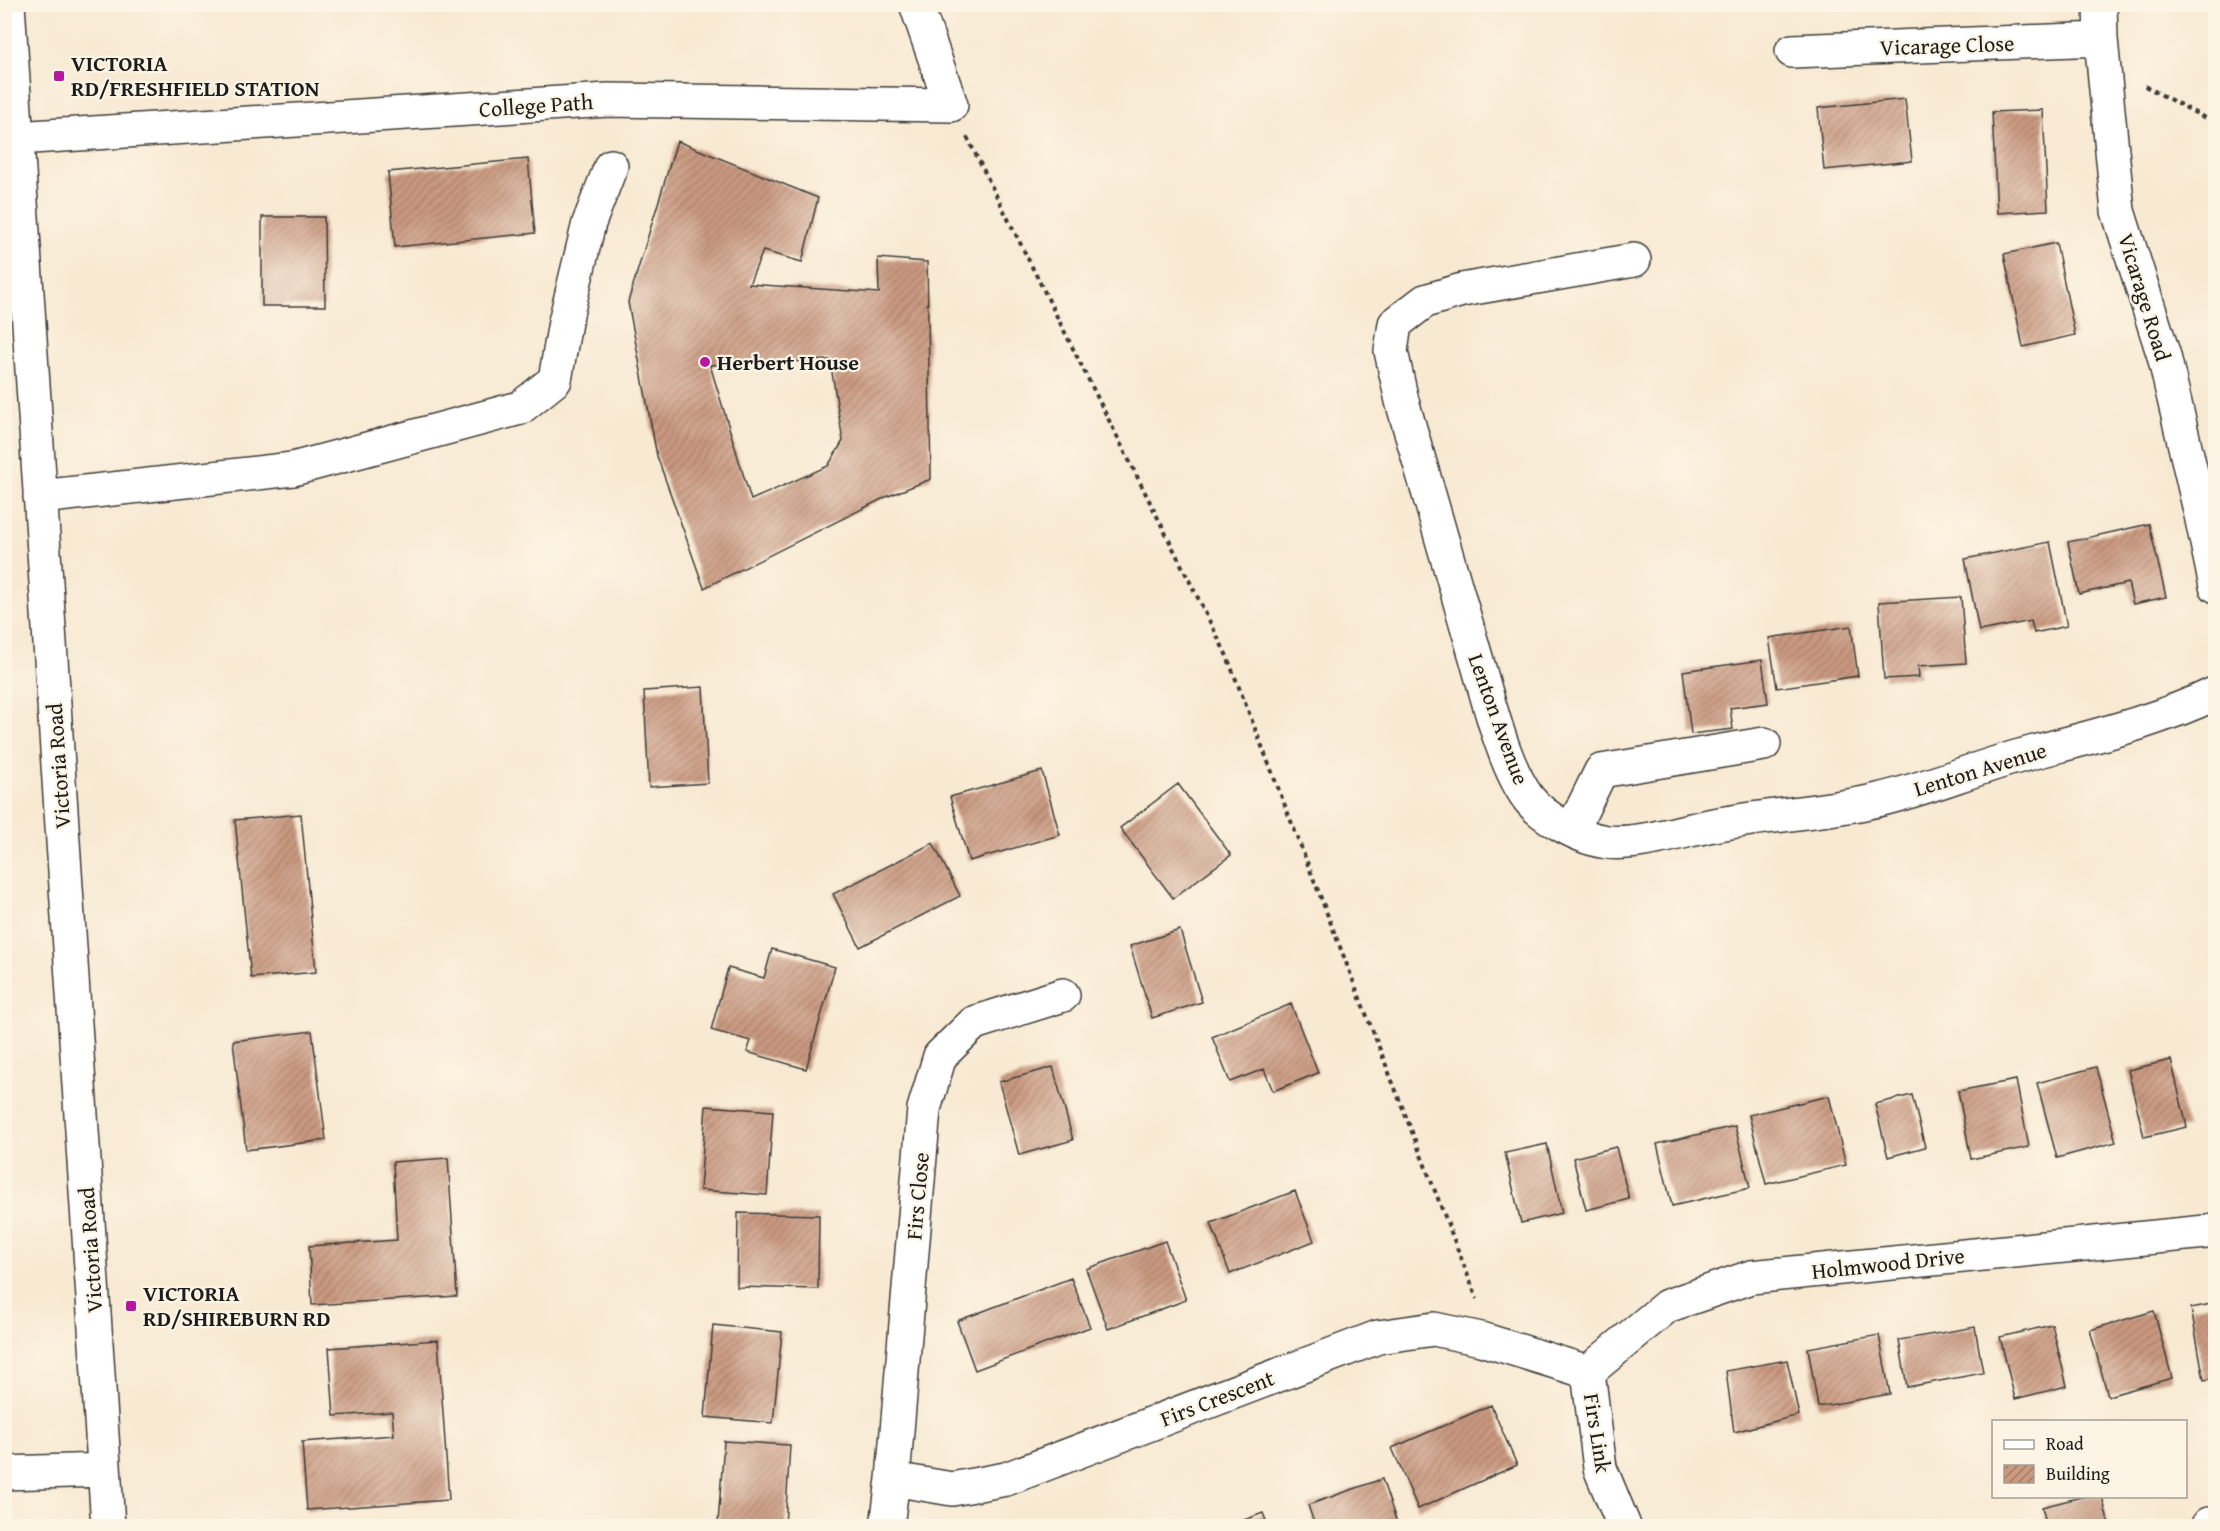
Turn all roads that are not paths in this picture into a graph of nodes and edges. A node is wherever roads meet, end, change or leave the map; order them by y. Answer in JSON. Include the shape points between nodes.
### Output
{"nodes":[{"id":1,"x":8,"y":4,"type":"edge"},
{"id":2,"x":916,"y":4,"type":"edge"},
{"id":3,"x":2100,"y":4,"type":"edge"},
{"id":4,"x":1792,"y":51,"type":"dead end"},
{"id":5,"x":2102,"y":51,"type":"junction"},
{"id":6,"x":16,"y":138,"type":"junction"},
{"id":7,"x":611,"y":166,"type":"dead end"},
{"id":8,"x":1634,"y":260,"type":"dead end"},
{"id":9,"x":40,"y":498,"type":"junction"},
{"id":10,"x":2216,"y":586,"type":"edge"},
{"id":11,"x":2216,"y":693,"type":"edge"},
{"id":12,"x":1764,"y":744,"type":"dead end"},
{"id":13,"x":1572,"y":830,"type":"junction"},
{"id":14,"x":1062,"y":995,"type":"dead end"},
{"id":15,"x":2216,"y":1231,"type":"edge"},
{"id":16,"x":1588,"y":1372,"type":"junction"},
{"id":17,"x":104,"y":1470,"type":"junction"},
{"id":18,"x":4,"y":1473,"type":"edge"},
{"id":19,"x":893,"y":1479,"type":"junction"},
{"id":20,"x":108,"y":1527,"type":"edge"},
{"id":21,"x":887,"y":1527,"type":"edge"},
{"id":22,"x":1624,"y":1527,"type":"edge"}],
"edges":[{"from":1,"to":6,"type":"street","name":"Victoria Road"},
{"from":2,"to":6,"type":"street","name":"College Path","via":[[951,105],[608,100]]},
{"from":3,"to":5,"type":"street","name":"Vicarage Road"},
{"from":4,"to":5,"type":"street","name":"Vicarage Close"},
{"from":5,"to":10,"type":"street","name":"Vicarage Road","via":[[2118,211],[2164,356]]},
{"from":6,"to":9,"type":"street","name":"Victoria Road"},
{"from":7,"to":9,"type":"street","via":[[589,223],[555,380],[520,408],[293,469]]},
{"from":8,"to":13,"type":"street","name":"Lenton Avenue","via":[[1462,290],[1425,301],[1395,324],[1391,351],[1402,401],[1512,770],[1529,799],[1546,816]]},
{"from":9,"to":17,"type":"street","name":"Victoria Road"},
{"from":11,"to":13,"type":"street","name":"Lenton Avenue","via":[[2160,717],[1879,800],[1834,809],[1773,814],[1644,840],[1606,842]]},
{"from":12,"to":13,"type":"street","via":[[1601,771]]},
{"from":14,"to":19,"type":"street","name":"Firs Close","via":[[974,1023],[940,1056],[924,1109]]},
{"from":15,"to":16,"type":"street","name":"Holmwood Drive","via":[[1751,1276],[1667,1306]]},
{"from":16,"to":19,"type":"street","name":"Firs Crescent","via":[[1481,1339],[1434,1329],[1378,1337],[1006,1479],[952,1489]]},
{"from":16,"to":22,"type":"street","name":"Firs Link","via":[[1600,1468]]},
{"from":17,"to":18,"type":"street"},
{"from":17,"to":20,"type":"street","name":"Victoria Road"},
{"from":19,"to":21,"type":"street"}]}
